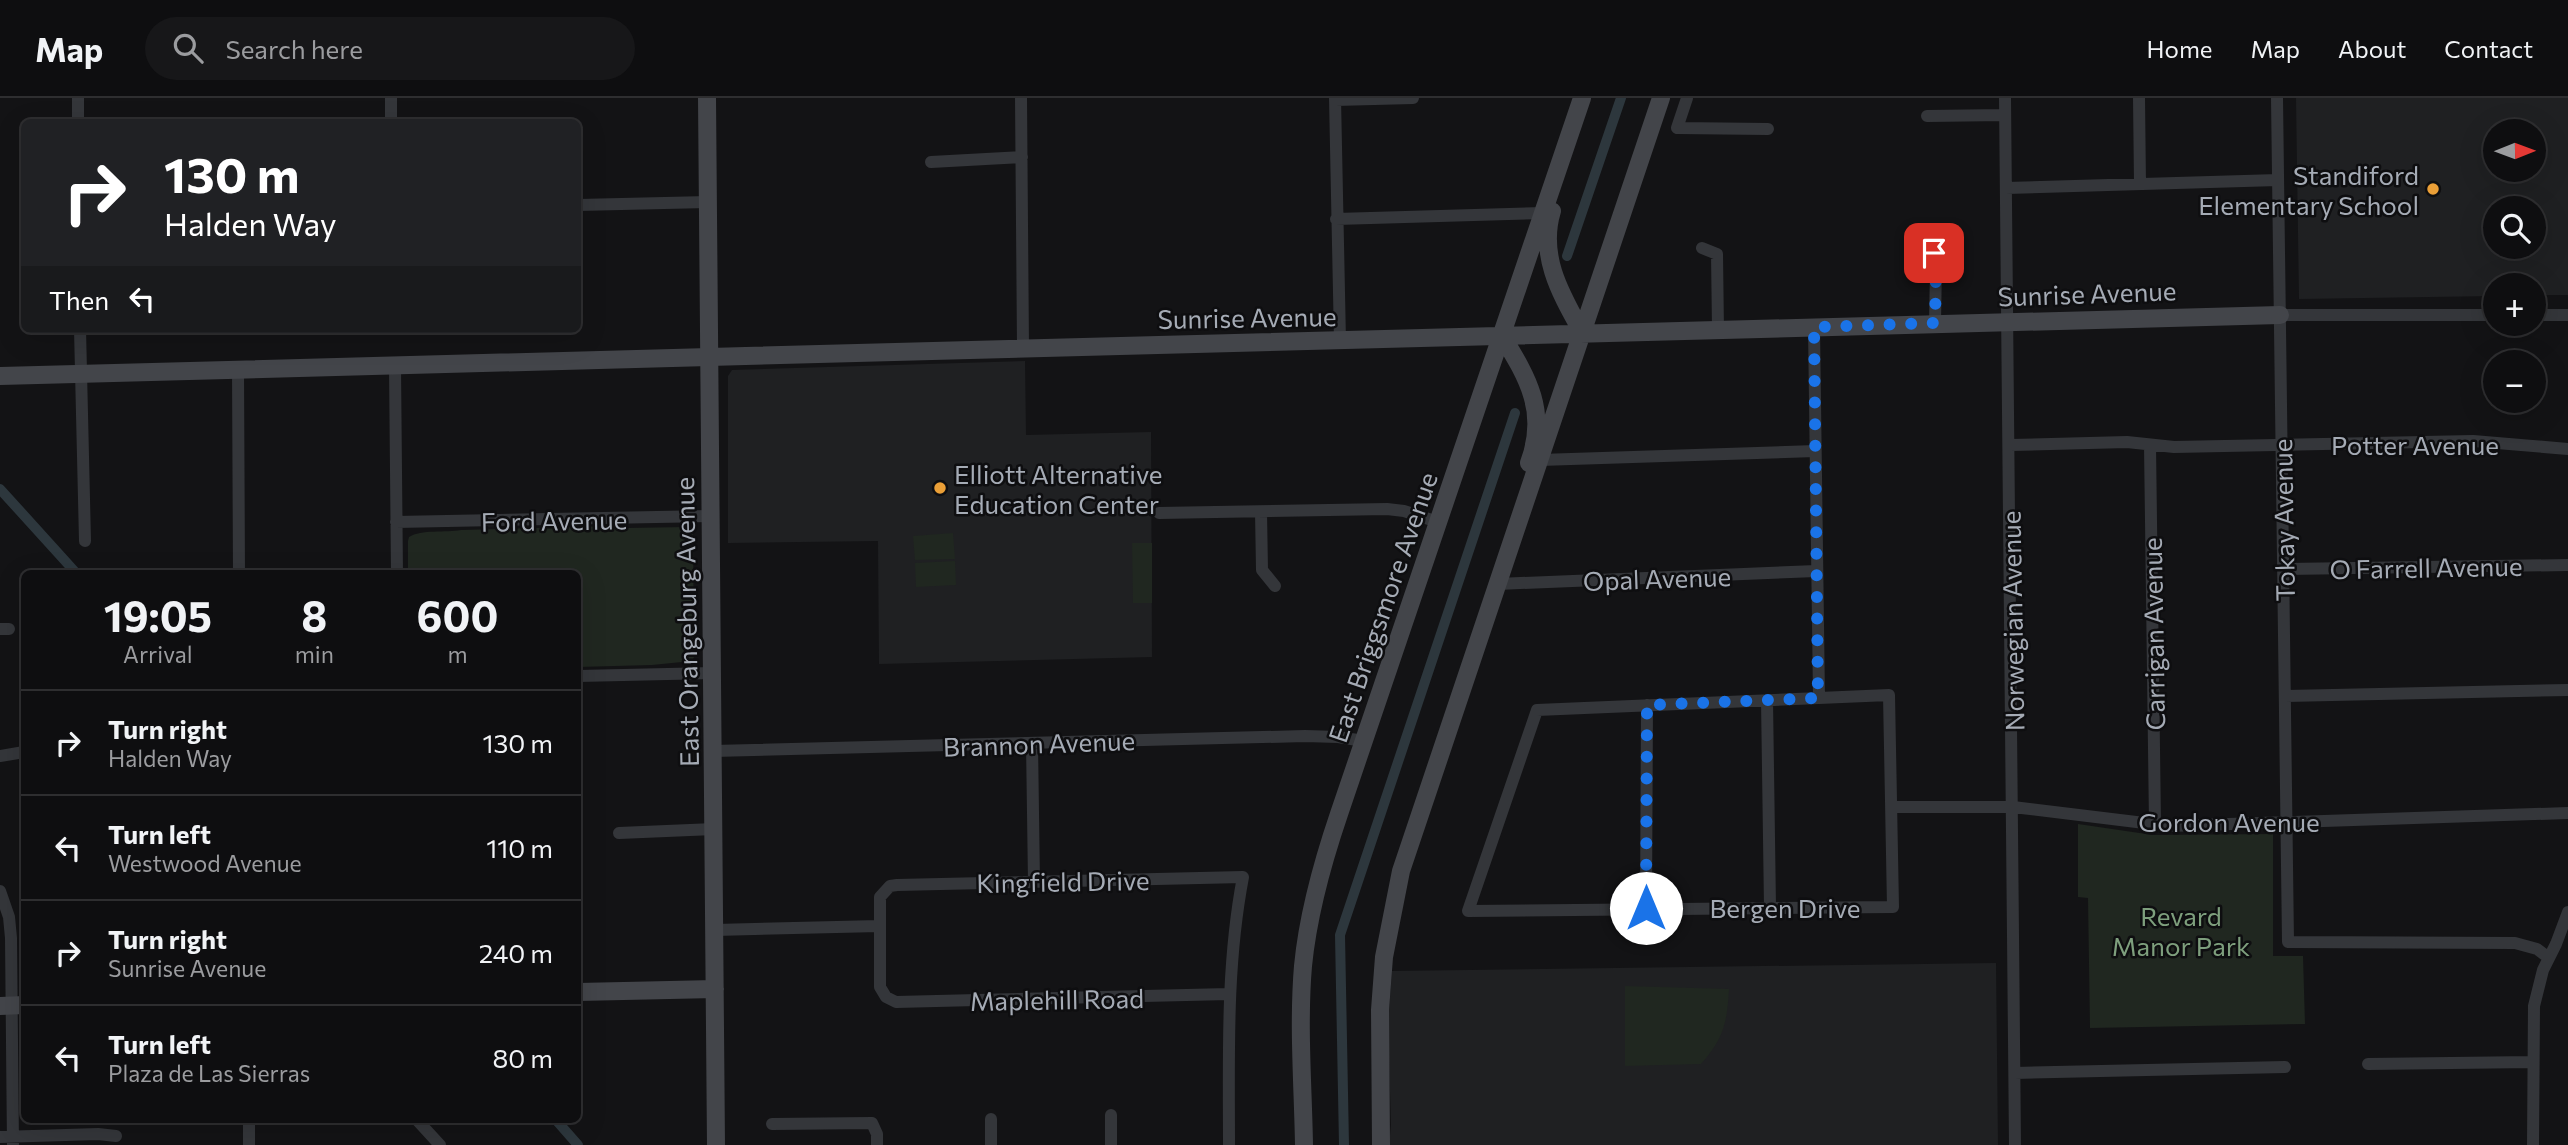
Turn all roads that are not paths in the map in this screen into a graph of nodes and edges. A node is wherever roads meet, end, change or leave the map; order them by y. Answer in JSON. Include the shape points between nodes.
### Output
{"nodes":[{"id":1,"x":78,"y":98,"type":"edge"},
{"id":2,"x":391,"y":98,"type":"edge"},
{"id":3,"x":707,"y":98,"type":"edge"},
{"id":4,"x":1021,"y":98,"type":"edge"},
{"id":5,"x":1413,"y":98,"type":"edge"},
{"id":6,"x":1583,"y":98,"type":"edge"},
{"id":7,"x":1661,"y":98,"type":"edge"},
{"id":8,"x":1687,"y":98,"type":"edge"},
{"id":9,"x":2005,"y":98,"type":"edge"},
{"id":10,"x":2139,"y":98,"type":"edge"},
{"id":11,"x":2277,"y":98,"type":"edge"},
{"id":12,"x":1335,"y":99,"type":"edge"},
{"id":13,"x":2005,"y":115,"type":"junction"},
{"id":14,"x":1927,"y":116,"type":"dead end"},
{"id":15,"x":78,"y":119,"type":"edge"},
{"id":16,"x":391,"y":119,"type":"edge"},
{"id":17,"x":1768,"y":129,"type":"dead end"},
{"id":18,"x":1563,"y":156,"type":"junction"},
{"id":19,"x":1022,"y":157,"type":"junction"},
{"id":20,"x":931,"y":162,"type":"dead end"},
{"id":21,"x":2278,"y":180,"type":"junction"},
{"id":22,"x":2140,"y":184,"type":"junction"},
{"id":23,"x":2006,"y":188,"type":"junction"},
{"id":24,"x":708,"y":202,"type":"junction"},
{"id":25,"x":581,"y":205,"type":"edge"},
{"id":26,"x":1543,"y":213,"type":"junction"},
{"id":27,"x":1336,"y":219,"type":"junction"},
{"id":28,"x":1702,"y":248,"type":"dead end"},
{"id":29,"x":1934,"y":253,"type":"dead end"},
{"id":30,"x":2280,"y":315,"type":"junction"},
{"id":31,"x":2483,"y":315,"type":"edge"},
{"id":32,"x":2546,"y":315,"type":"edge"},
{"id":33,"x":2568,"y":315,"type":"edge"},
{"id":34,"x":2008,"y":321,"type":"junction"},
{"id":35,"x":1935,"y":323,"type":"junction"},
{"id":36,"x":1814,"y":327,"type":"junction"},
{"id":37,"x":1718,"y":330,"type":"junction"},
{"id":38,"x":80,"y":333,"type":"edge"},
{"id":39,"x":1583,"y":334,"type":"junction"},
{"id":40,"x":1502,"y":336,"type":"junction"},
{"id":41,"x":1340,"y":341,"type":"junction"},
{"id":42,"x":1023,"y":348,"type":"junction"},
{"id":43,"x":710,"y":357,"type":"junction"},
{"id":44,"x":395,"y":366,"type":"junction"},
{"id":45,"x":238,"y":370,"type":"junction"},
{"id":46,"x":81,"y":374,"type":"junction"},
{"id":47,"x":0,"y":376,"type":"edge"},
{"id":48,"x":2281,"y":444,"type":"junction"},
{"id":49,"x":2010,"y":445,"type":"junction"},
{"id":50,"x":2150,"y":445,"type":"junction"},
{"id":51,"x":2568,"y":449,"type":"edge"},
{"id":52,"x":1815,"y":450,"type":"junction"},
{"id":53,"x":1540,"y":460,"type":"junction"},
{"id":54,"x":1261,"y":512,"type":"junction"},
{"id":55,"x":1158,"y":513,"type":"dead end"},
{"id":56,"x":711,"y":516,"type":"junction"},
{"id":57,"x":396,"y":522,"type":"junction"},
{"id":58,"x":1438,"y":522,"type":"junction"},
{"id":59,"x":1518,"y":527,"type":"junction"},
{"id":60,"x":85,"y":541,"type":"dead end"},
{"id":61,"x":2568,"y":565,"type":"edge"},
{"id":62,"x":2284,"y":569,"type":"junction"},
{"id":63,"x":239,"y":570,"type":"edge"},
{"id":64,"x":397,"y":570,"type":"edge"},
{"id":65,"x":1816,"y":571,"type":"junction"},
{"id":66,"x":1498,"y":584,"type":"junction"},
{"id":67,"x":1275,"y":586,"type":"dead end"},
{"id":68,"x":713,"y":673,"type":"junction"},
{"id":69,"x":581,"y":676,"type":"edge"},
{"id":70,"x":2568,"y":690,"type":"edge"},
{"id":71,"x":2285,"y":696,"type":"junction"},
{"id":72,"x":1818,"y":698,"type":"junction"},
{"id":73,"x":1768,"y":700,"type":"junction"},
{"id":74,"x":1647,"y":705,"type":"junction"},
{"id":75,"x":1364,"y":741,"type":"junction"},
{"id":76,"x":1032,"y":743,"type":"junction"},
{"id":77,"x":713,"y":751,"type":"junction"},
{"id":78,"x":21,"y":752,"type":"edge"},
{"id":79,"x":0,"y":756,"type":"edge"},
{"id":80,"x":1891,"y":807,"type":"junction"},
{"id":81,"x":2014,"y":807,"type":"junction"},
{"id":82,"x":2568,"y":813,"type":"edge"},
{"id":83,"x":2287,"y":822,"type":"junction"},
{"id":84,"x":2155,"y":824,"type":"junction"},
{"id":85,"x":714,"y":829,"type":"junction"},
{"id":86,"x":620,"y":833,"type":"dead end"},
{"id":87,"x":1034,"y":881,"type":"junction"},
{"id":88,"x":0,"y":891,"type":"edge"},
{"id":89,"x":1646,"y":908,"type":"junction"},
{"id":90,"x":1770,"y":908,"type":"junction"},
{"id":91,"x":2568,"y":912,"type":"edge"},
{"id":92,"x":879,"y":926,"type":"junction"},
{"id":93,"x":715,"y":930,"type":"junction"},
{"id":94,"x":2549,"y":958,"type":"junction"},
{"id":95,"x":715,"y":989,"type":"junction"},
{"id":96,"x":581,"y":992,"type":"edge"},
{"id":97,"x":1229,"y":994,"type":"junction"},
{"id":98,"x":12,"y":1005,"type":"edge"},
{"id":99,"x":2533,"y":1062,"type":"junction"},
{"id":100,"x":2368,"y":1064,"type":"dead end"},
{"id":101,"x":2286,"y":1067,"type":"dead end"},
{"id":102,"x":2015,"y":1073,"type":"junction"},
{"id":103,"x":1111,"y":1115,"type":"dead end"},
{"id":104,"x":991,"y":1119,"type":"dead end"},
{"id":105,"x":248,"y":1123,"type":"edge"},
{"id":106,"x":421,"y":1123,"type":"edge"},
{"id":107,"x":772,"y":1125,"type":"dead end"},
{"id":108,"x":116,"y":1136,"type":"dead end"},
{"id":109,"x":8,"y":1139,"type":"edge"},
{"id":110,"x":248,"y":1145,"type":"edge"},
{"id":111,"x":440,"y":1145,"type":"edge"},
{"id":112,"x":716,"y":1145,"type":"edge"},
{"id":113,"x":877,"y":1145,"type":"edge"},
{"id":114,"x":991,"y":1145,"type":"edge"},
{"id":115,"x":1111,"y":1145,"type":"edge"},
{"id":116,"x":1229,"y":1145,"type":"edge"},
{"id":117,"x":1304,"y":1145,"type":"edge"},
{"id":118,"x":1381,"y":1145,"type":"edge"},
{"id":119,"x":2015,"y":1145,"type":"edge"},
{"id":120,"x":2533,"y":1145,"type":"edge"}],
"edges":[{"from":1,"to":15,"type":"street"},
{"from":2,"to":16,"type":"street"},
{"from":3,"to":24,"type":"street","name":"East Orangeburg Avenue"},
{"from":4,"to":19,"type":"street"},
{"from":5,"to":12,"type":"street"},
{"from":6,"to":18,"type":"street","name":"East Briggsmore Avenue"},
{"from":7,"to":39,"type":"street"},
{"from":8,"to":17,"type":"street","via":[[1677,128]]},
{"from":9,"to":13,"type":"street","name":"Norwegian Avenue"},
{"from":10,"to":22,"type":"street"},
{"from":11,"to":21,"type":"street","name":"Tokay Avenue"},
{"from":12,"to":27,"type":"street"},
{"from":13,"to":14,"type":"street"},
{"from":13,"to":23,"type":"street","name":"Norwegian Avenue"},
{"from":18,"to":26,"type":"street","name":"East Briggsmore Avenue"},
{"from":18,"to":39,"type":"street","via":[[1562,180],[1550,219],[1552,274]]},
{"from":19,"to":20,"type":"street"},
{"from":19,"to":42,"type":"street"},
{"from":21,"to":22,"type":"street"},
{"from":21,"to":30,"type":"street","name":"Tokay Avenue"},
{"from":22,"to":23,"type":"street"},
{"from":23,"to":34,"type":"street","name":"Norwegian Avenue"},
{"from":24,"to":25,"type":"street"},
{"from":24,"to":43,"type":"street","name":"East Orangeburg Avenue"},
{"from":26,"to":27,"type":"street"},
{"from":26,"to":40,"type":"street","name":"East Briggsmore Avenue"},
{"from":27,"to":41,"type":"street"},
{"from":28,"to":37,"type":"street","via":[[1717,254]]},
{"from":29,"to":35,"type":"street"},
{"from":30,"to":31,"type":"street","name":"Sunrise Avenue"},
{"from":30,"to":34,"type":"street","name":"Sunrise Avenue"},
{"from":30,"to":48,"type":"street","name":"Tokay Avenue"},
{"from":32,"to":33,"type":"street"},
{"from":34,"to":35,"type":"street","name":"Sunrise Avenue"},
{"from":34,"to":49,"type":"street","name":"Norwegian Avenue"},
{"from":35,"to":36,"type":"street","name":"Sunrise Avenue"},
{"from":36,"to":37,"type":"street","name":"Sunrise Avenue"},
{"from":36,"to":52,"type":"street"},
{"from":37,"to":39,"type":"street","name":"Sunrise Avenue"},
{"from":38,"to":46,"type":"street"},
{"from":39,"to":40,"type":"street","name":"Sunrise Avenue"},
{"from":39,"to":53,"type":"street"},
{"from":40,"to":41,"type":"street","name":"Sunrise Avenue"},
{"from":40,"to":58,"type":"street","name":"East Briggsmore Avenue"},
{"from":40,"to":59,"type":"street","via":[[1527,377],[1536,425],[1533,453],[1516,497]]},
{"from":41,"to":42,"type":"street","name":"Sunrise Avenue"},
{"from":42,"to":43,"type":"street","name":"Sunrise Avenue"},
{"from":43,"to":44,"type":"street","name":"Sunrise Avenue"},
{"from":43,"to":56,"type":"street","name":"East Orangeburg Avenue"},
{"from":44,"to":45,"type":"street","name":"Sunrise Avenue"},
{"from":44,"to":57,"type":"street"},
{"from":45,"to":46,"type":"street","name":"Sunrise Avenue"},
{"from":45,"to":63,"type":"street"},
{"from":46,"to":47,"type":"street","name":"Sunrise Avenue"},
{"from":46,"to":60,"type":"street"},
{"from":48,"to":50,"type":"street","name":"Potter Avenue"},
{"from":48,"to":51,"type":"street","name":"Potter Avenue","via":[[2473,441]]},
{"from":48,"to":62,"type":"street","name":"Tokay Avenue"},
{"from":49,"to":50,"type":"street","name":"Potter Avenue"},
{"from":49,"to":81,"type":"street","name":"Norwegian Avenue"},
{"from":50,"to":84,"type":"street","name":"Carrigan Avenue"},
{"from":52,"to":53,"type":"street"},
{"from":52,"to":65,"type":"street"},
{"from":53,"to":59,"type":"street"},
{"from":54,"to":55,"type":"street"},
{"from":54,"to":58,"type":"street","via":[[1387,509]]},
{"from":54,"to":67,"type":"street","via":[[1262,570]]},
{"from":56,"to":57,"type":"street","name":"Ford Avenue"},
{"from":56,"to":68,"type":"street","name":"East Orangeburg Avenue"},
{"from":57,"to":64,"type":"street"},
{"from":58,"to":75,"type":"street","name":"East Briggsmore Avenue"},
{"from":59,"to":66,"type":"street"},
{"from":61,"to":62,"type":"street","name":"O Farrell Avenue"},
{"from":62,"to":71,"type":"street","name":"Tokay Avenue"},
{"from":65,"to":66,"type":"street","name":"Opal Avenue"},
{"from":65,"to":72,"type":"street"},
{"from":66,"to":118,"type":"street","via":[[1393,903],[1380,1010]]},
{"from":68,"to":69,"type":"street"},
{"from":68,"to":77,"type":"street","name":"East Orangeburg Avenue"},
{"from":70,"to":71,"type":"street"},
{"from":71,"to":83,"type":"street","name":"Tokay Avenue"},
{"from":72,"to":73,"type":"street"},
{"from":72,"to":80,"type":"street","via":[[1889,695]]},
{"from":73,"to":74,"type":"street"},
{"from":73,"to":90,"type":"street"},
{"from":74,"to":89,"type":"street"},
{"from":74,"to":89,"type":"street","name":"Bergen Drive","via":[[1537,710],[1468,911]]},
{"from":75,"to":76,"type":"street","name":"Brannon Avenue","via":[[1305,736]]},
{"from":75,"to":117,"type":"street","name":"East Briggsmore Avenue","via":[[1324,858],[1307,930],[1301,1005]]},
{"from":76,"to":77,"type":"street","name":"Brannon Avenue"},
{"from":76,"to":87,"type":"street"},
{"from":77,"to":85,"type":"street","name":"East Orangeburg Avenue"},
{"from":78,"to":79,"type":"street"},
{"from":80,"to":81,"type":"street","name":"Gordon Avenue"},
{"from":80,"to":90,"type":"street","name":"Bergen Drive","via":[[1893,907]]},
{"from":81,"to":84,"type":"street","name":"Gordon Avenue"},
{"from":81,"to":102,"type":"street","name":"Norwegian Avenue"},
{"from":82,"to":83,"type":"street","name":"Gordon Avenue"},
{"from":83,"to":84,"type":"street","name":"Gordon Avenue"},
{"from":83,"to":94,"type":"street","name":"Tokay Avenue","via":[[2288,942],[2515,943]]},
{"from":85,"to":86,"type":"street"},
{"from":85,"to":93,"type":"street","name":"East Orangeburg Avenue"},
{"from":87,"to":92,"type":"street","name":"Kingfield Drive","via":[[897,885],[884,891],[878,902]]},
{"from":87,"to":97,"type":"street","name":"Kingfield Drive","via":[[1243,877]]},
{"from":88,"to":98,"type":"street","via":[[9,917]]},
{"from":89,"to":90,"type":"street","name":"Bergen Drive"},
{"from":91,"to":94,"type":"street"},
{"from":92,"to":93,"type":"street"},
{"from":92,"to":97,"type":"street","name":"Maplehill Road","via":[[880,987],[886,998],[896,1002]]},
{"from":93,"to":95,"type":"street","name":"East Orangeburg Avenue"},
{"from":94,"to":99,"type":"street","via":[[2534,1006]]},
{"from":95,"to":96,"type":"street"},
{"from":95,"to":112,"type":"street","name":"East Orangeburg Avenue"},
{"from":97,"to":116,"type":"street"},
{"from":98,"to":109,"type":"street"},
{"from":99,"to":100,"type":"street"},
{"from":99,"to":120,"type":"street"},
{"from":101,"to":102,"type":"street"},
{"from":102,"to":119,"type":"street","name":"Norwegian Avenue"},
{"from":103,"to":115,"type":"street"},
{"from":104,"to":114,"type":"street"},
{"from":105,"to":110,"type":"street"},
{"from":106,"to":111,"type":"street"},
{"from":107,"to":113,"type":"street","via":[[872,1123]]},
{"from":108,"to":109,"type":"street"}]}
